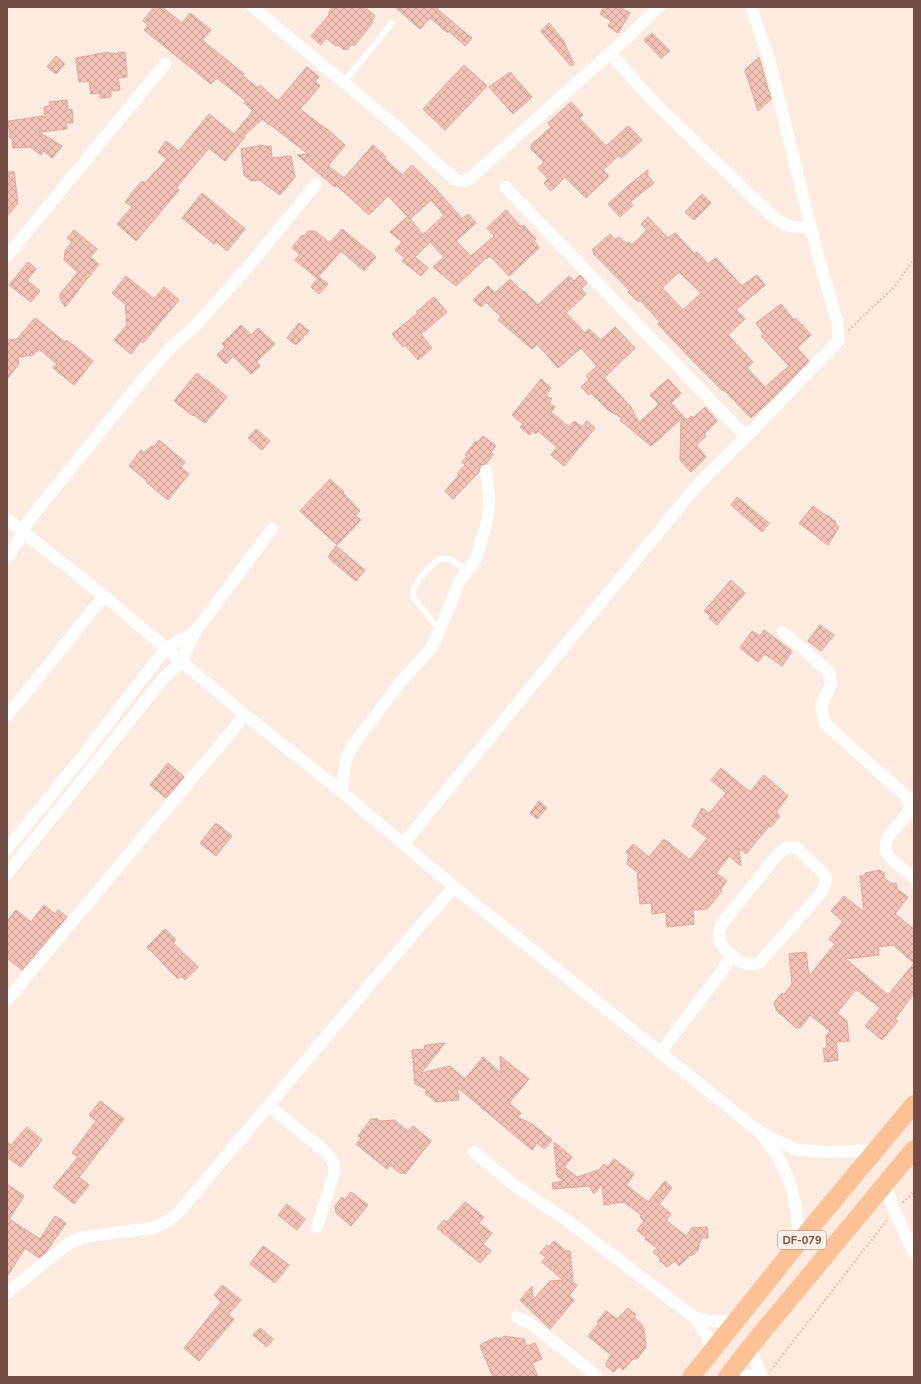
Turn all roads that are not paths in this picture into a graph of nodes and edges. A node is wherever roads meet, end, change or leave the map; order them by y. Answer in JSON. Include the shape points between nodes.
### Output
{"nodes":[{"id":1,"x":253,"y":7,"type":"edge"},
{"id":2,"x":659,"y":7,"type":"edge"},
{"id":3,"x":751,"y":7,"type":"edge"},
{"id":4,"x":392,"y":23,"type":"dead end"},
{"id":5,"x":610,"y":53,"type":"junction"},
{"id":6,"x":165,"y":64,"type":"dead end"},
{"id":7,"x":344,"y":82,"type":"junction"},
{"id":8,"x":316,"y":184,"type":"dead end"},
{"id":9,"x":505,"y":187,"type":"dead end"},
{"id":10,"x":812,"y":228,"type":"junction"},
{"id":11,"x":7,"y":256,"type":"edge"},
{"id":12,"x":746,"y":437,"type":"junction"},
{"id":13,"x":486,"y":471,"type":"dead end"},
{"id":14,"x":7,"y":519,"type":"edge"},
{"id":15,"x":272,"y":529,"type":"dead end"},
{"id":16,"x":21,"y":531,"type":"junction"},
{"id":17,"x":7,"y":557,"type":"edge"},
{"id":18,"x":468,"y":571,"type":"junction"},
{"id":19,"x":104,"y":596,"type":"junction"},
{"id":20,"x":440,"y":631,"type":"junction"},
{"id":21,"x":195,"y":632,"type":"junction"},
{"id":22,"x":783,"y":632,"type":"dead end"},
{"id":23,"x":166,"y":648,"type":"junction"},
{"id":24,"x":181,"y":662,"type":"junction"},
{"id":25,"x":245,"y":715,"type":"junction"},
{"id":26,"x":7,"y":716,"type":"edge"},
{"id":27,"x":78,"y":762,"type":"junction"},
{"id":28,"x":89,"y":772,"type":"junction"},
{"id":29,"x":342,"y":792,"type":"junction"},
{"id":30,"x":37,"y":813,"type":"junction"},
{"id":31,"x":49,"y":822,"type":"junction"},
{"id":32,"x":404,"y":843,"type":"junction"},
{"id":33,"x":7,"y":849,"type":"edge"},
{"id":34,"x":7,"y":874,"type":"edge"},
{"id":35,"x":914,"y":878,"type":"edge"},
{"id":36,"x":454,"y":887,"type":"junction"},
{"id":37,"x":732,"y":956,"type":"junction"},
{"id":38,"x":7,"y":980,"type":"edge"},
{"id":39,"x":16,"y":989,"type":"junction"},
{"id":40,"x":7,"y":1000,"type":"edge"},
{"id":41,"x":660,"y":1053,"type":"junction"},
{"id":42,"x":914,"y":1104,"type":"edge"},
{"id":43,"x":269,"y":1106,"type":"junction"},
{"id":44,"x":761,"y":1133,"type":"junction"},
{"id":45,"x":914,"y":1149,"type":"edge"},
{"id":46,"x":877,"y":1150,"type":"junction"},
{"id":47,"x":474,"y":1152,"type":"dead end"},
{"id":48,"x":885,"y":1183,"type":"junction"},
{"id":49,"x":317,"y":1228,"type":"dead end"},
{"id":50,"x":799,"y":1242,"type":"junction"},
{"id":51,"x":914,"y":1253,"type":"edge"},
{"id":52,"x":7,"y":1293,"type":"edge"},
{"id":53,"x":517,"y":1317,"type":"dead end"},
{"id":54,"x":695,"y":1318,"type":"junction"},
{"id":55,"x":738,"y":1318,"type":"junction"},
{"id":56,"x":750,"y":1347,"type":"junction"},
{"id":57,"x":711,"y":1352,"type":"junction"},
{"id":58,"x":765,"y":1375,"type":"edge"},
{"id":59,"x":727,"y":1376,"type":"edge"},
{"id":60,"x":596,"y":1377,"type":"edge"},
{"id":61,"x":691,"y":1377,"type":"edge"}],
"edges":[{"from":1,"to":7,"type":"street"},
{"from":2,"to":5,"type":"street"},
{"from":3,"to":10,"type":"street","via":[[769,59]]},
{"from":4,"to":7,"type":"lane"},
{"from":5,"to":7,"type":"street","via":[[463,182],[456,180]]},
{"from":5,"to":10,"type":"street","via":[[651,99],[771,215],[791,227]]},
{"from":6,"to":11,"type":"street"},
{"from":8,"to":16,"type":"street","via":[[253,261],[139,384]]},
{"from":9,"to":12,"type":"street"},
{"from":10,"to":12,"type":"street","via":[[837,321],[839,340]]},
{"from":12,"to":32,"type":"street","via":[[693,490]]},
{"from":13,"to":18,"type":"street","via":[[489,494],[487,521],[477,556]]},
{"from":14,"to":16,"type":"street"},
{"from":15,"to":21,"type":"street"},
{"from":16,"to":17,"type":"street","via":[[18,542]]},
{"from":16,"to":19,"type":"street"},
{"from":18,"to":20,"type":"street","via":[[460,580]]},
{"from":18,"to":20,"type":"lane","via":[[450,559],[439,559],[420,578],[414,589],[414,598]]},
{"from":19,"to":23,"type":"street"},
{"from":19,"to":26,"type":"street"},
{"from":20,"to":29,"type":"street","via":[[429,651],[400,683],[353,745],[347,757]]},
{"from":21,"to":23,"type":"street"},
{"from":21,"to":24,"type":"street"},
{"from":22,"to":35,"type":"street","via":[[827,670],[830,676],[829,689],[821,705],[824,723],[906,796],[909,804],[906,816],[887,839],[886,847],[888,856]]},
{"from":23,"to":24,"type":"street"},
{"from":23,"to":27,"type":"street"},
{"from":24,"to":25,"type":"street"},
{"from":24,"to":28,"type":"street","via":[[163,679]]},
{"from":25,"to":29,"type":"street"},
{"from":25,"to":39,"type":"street"},
{"from":27,"to":28,"type":"street"},
{"from":27,"to":30,"type":"street"},
{"from":28,"to":31,"type":"street"},
{"from":29,"to":32,"type":"street"},
{"from":30,"to":31,"type":"street"},
{"from":30,"to":33,"type":"street"},
{"from":31,"to":34,"type":"street"},
{"from":32,"to":36,"type":"street"},
{"from":36,"to":41,"type":"street"},
{"from":36,"to":43,"type":"street","via":[[385,965]]},
{"from":37,"to":37,"type":"street","via":[[719,938],[723,922],[780,852],[788,847],[798,848],[826,878],[822,892],[759,963],[746,964]]},
{"from":37,"to":41,"type":"street"},
{"from":38,"to":39,"type":"street"},
{"from":39,"to":40,"type":"street"},
{"from":41,"to":44,"type":"street"},
{"from":42,"to":46,"type":"main road","number":"DF-079"},
{"from":43,"to":49,"type":"street","via":[[327,1153],[333,1162],[334,1175]]},
{"from":43,"to":52,"type":"street","via":[[177,1214],[164,1224],[152,1228],[83,1237],[68,1243]]},
{"from":44,"to":46,"type":"street","via":[[797,1150]]},
{"from":44,"to":50,"type":"street","via":[[789,1179],[798,1220]]},
{"from":45,"to":48,"type":"main road","number":"DF-079"},
{"from":46,"to":50,"type":"main road","number":"DF-079"},
{"from":47,"to":54,"type":"street","via":[[515,1186],[565,1220]]},
{"from":48,"to":51,"type":"street","via":[[894,1210]]},
{"from":48,"to":56,"type":"main road","number":"DF-079"},
{"from":50,"to":55,"type":"main road","number":"DF-079"},
{"from":53,"to":60,"type":"street","via":[[532,1325]]},
{"from":54,"to":55,"type":"street","via":[[716,1322]]},
{"from":54,"to":57,"type":"street","via":[[707,1336]]},
{"from":55,"to":57,"type":"main road","number":"DF-079"},
{"from":56,"to":58,"type":"street"},
{"from":56,"to":59,"type":"main road","number":"DF-079"},
{"from":57,"to":61,"type":"main road","number":"DF-079"},
{"from":58,"to":59,"type":"street"}]}
